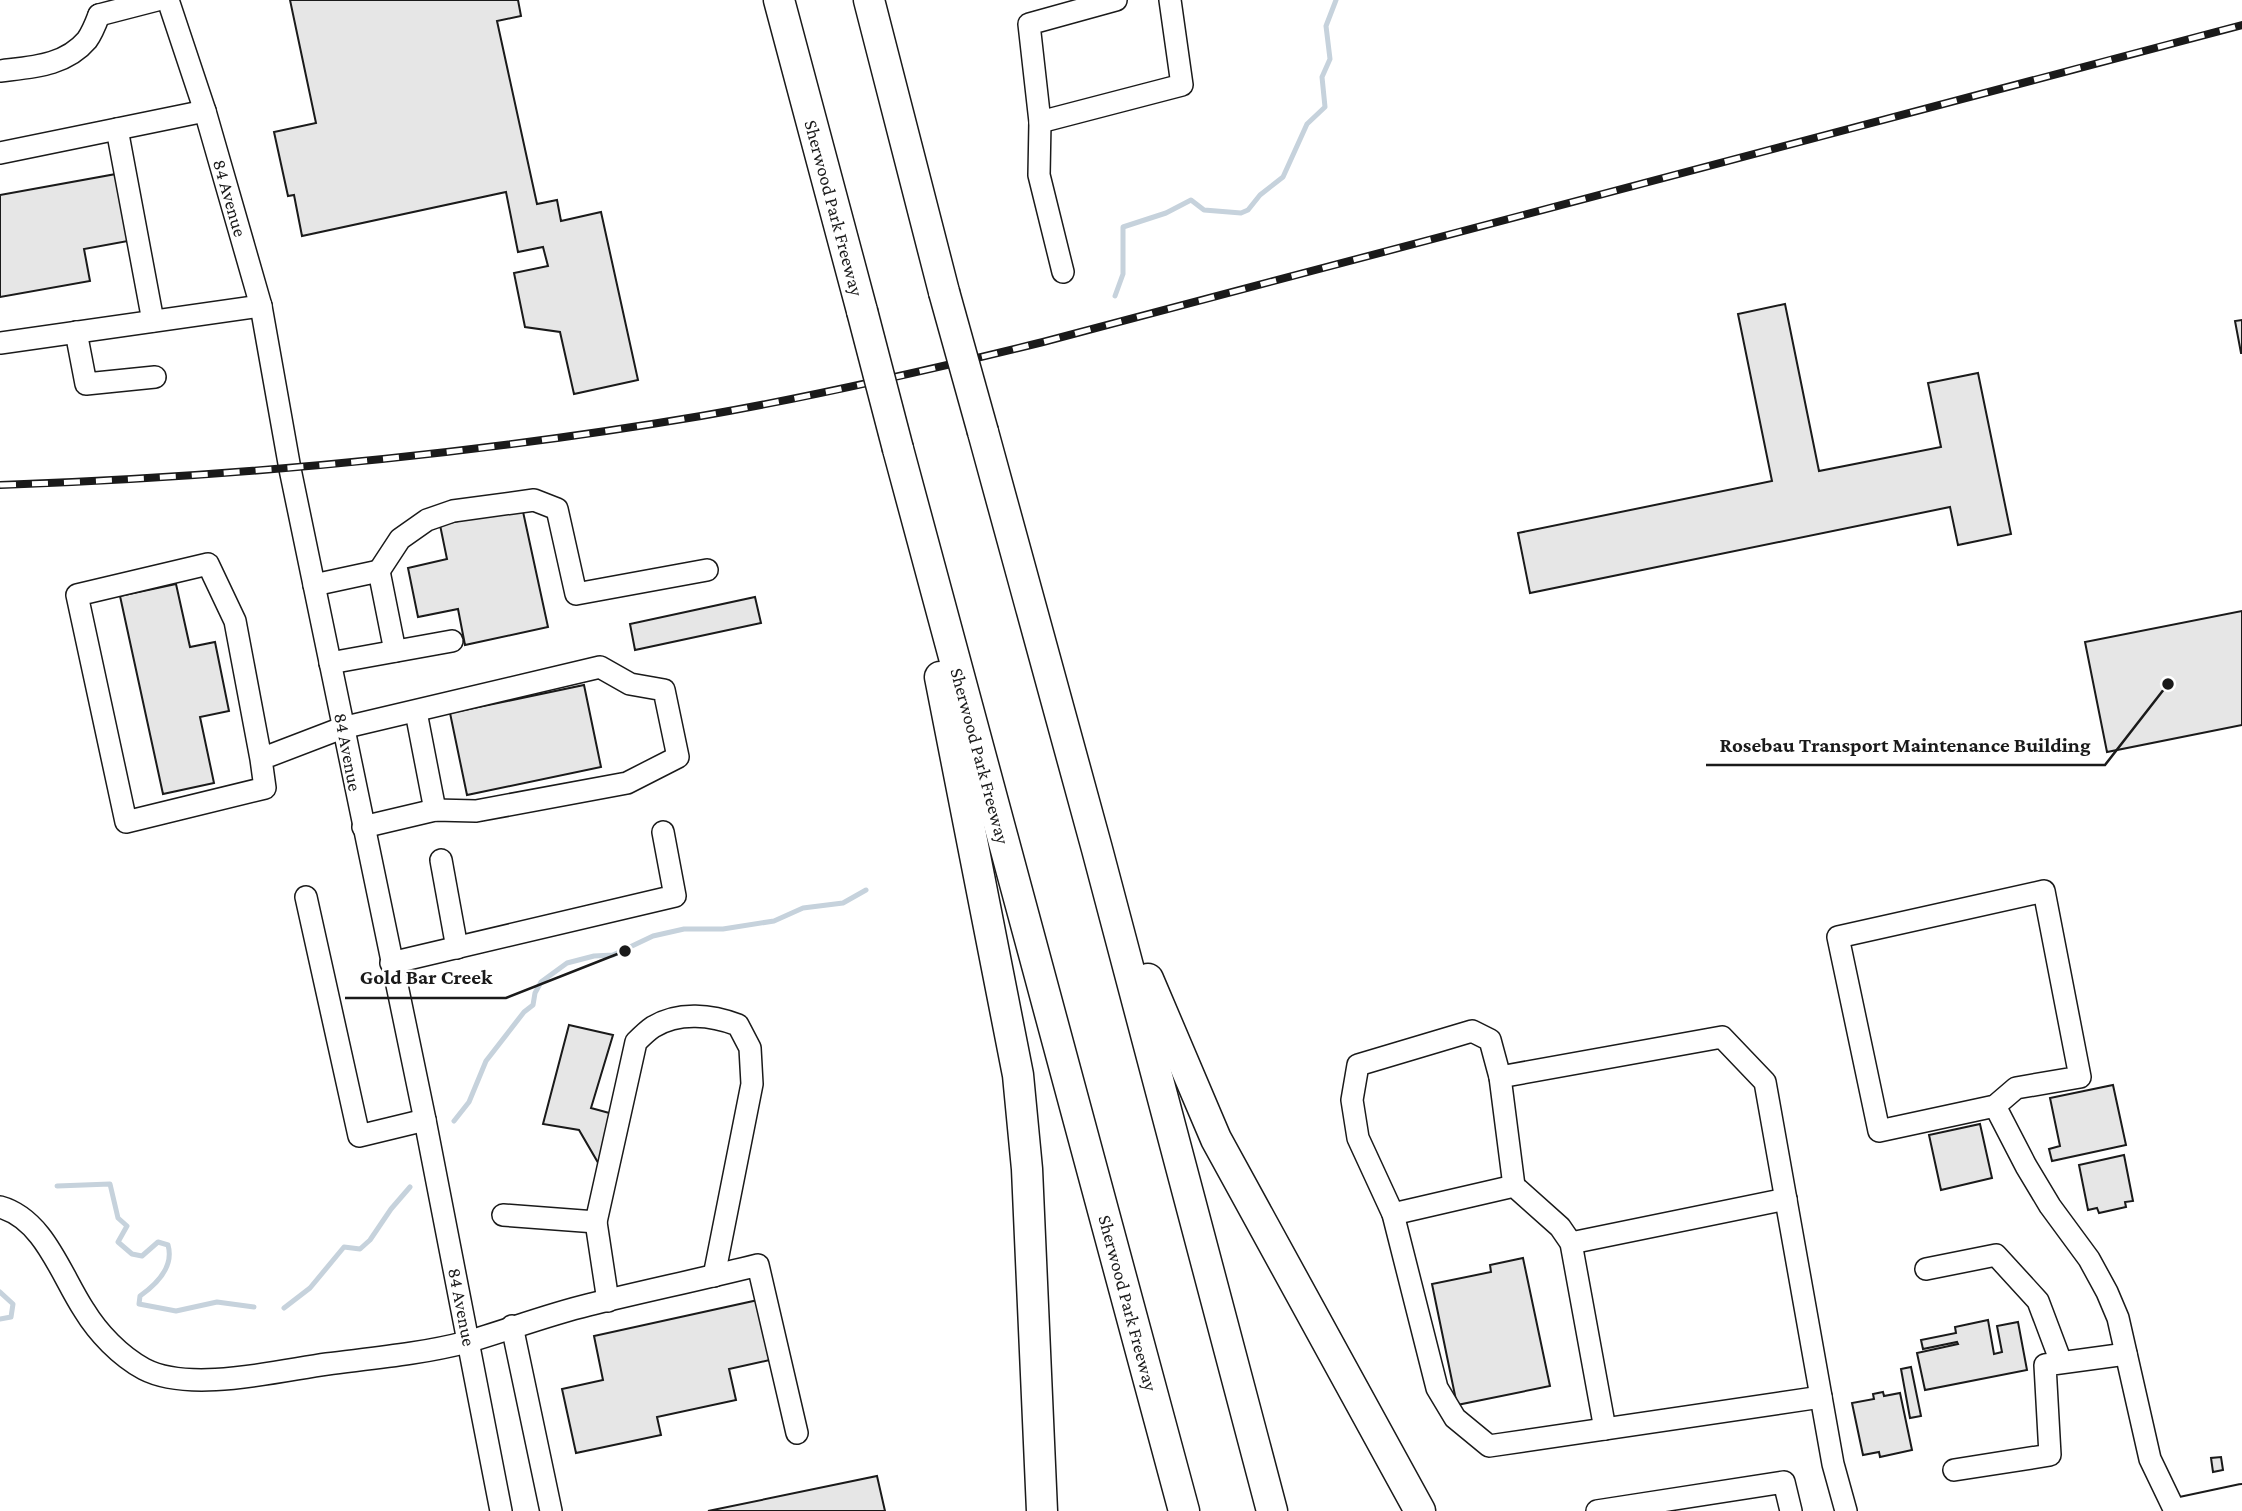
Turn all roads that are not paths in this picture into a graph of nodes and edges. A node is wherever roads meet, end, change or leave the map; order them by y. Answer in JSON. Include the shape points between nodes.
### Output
{"nodes":[{"id":1,"x":157,"y":0,"type":"edge"},
{"id":2,"x":168,"y":0,"type":"edge"},
{"id":3,"x":779,"y":0,"type":"edge"},
{"id":4,"x":869,"y":0,"type":"edge"},
{"id":5,"x":1116,"y":0,"type":"edge"},
{"id":6,"x":1170,"y":0,"type":"edge"},
{"id":7,"x":93,"y":7,"type":"edge"},
{"id":8,"x":0,"y":71,"type":"edge"},
{"id":9,"x":205,"y":111,"type":"junction"},
{"id":10,"x":1040,"y":122,"type":"junction"},
{"id":11,"x":117,"y":129,"type":"junction"},
{"id":12,"x":0,"y":153,"type":"edge"},
{"id":13,"x":1063,"y":272,"type":"dead end"},
{"id":14,"x":261,"y":306,"type":"junction"},
{"id":15,"x":153,"y":321,"type":"junction"},
{"id":16,"x":76,"y":332,"type":"junction"},
{"id":17,"x":0,"y":343,"type":"edge"},
{"id":18,"x":155,"y":377,"type":"dead end"},
{"id":19,"x":916,"y":517,"type":"junction"},
{"id":20,"x":707,"y":570,"type":"dead end"},
{"id":21,"x":379,"y":571,"type":"junction"},
{"id":22,"x":314,"y":585,"type":"junction"},
{"id":23,"x":452,"y":641,"type":"dead end"},
{"id":24,"x":395,"y":651,"type":"junction"},
{"id":25,"x":330,"y":663,"type":"junction"},
{"id":26,"x":416,"y":712,"type":"junction"},
{"id":27,"x":342,"y":728,"type":"junction"},
{"id":28,"x":261,"y":759,"type":"junction"},
{"id":29,"x":435,"y":810,"type":"junction"},
{"id":30,"x":363,"y":827,"type":"junction"},
{"id":31,"x":663,"y":832,"type":"dead end"},
{"id":32,"x":1097,"y":849,"type":"junction"},
{"id":33,"x":441,"y":860,"type":"dead end"},
{"id":34,"x":306,"y":897,"type":"dead end"},
{"id":35,"x":457,"y":948,"type":"junction"},
{"id":36,"x":391,"y":963,"type":"junction"},
{"id":37,"x":1500,"y":1077,"type":"junction"},
{"id":38,"x":1995,"y":1105,"type":"junction"},
{"id":39,"x":425,"y":1120,"type":"junction"},
{"id":40,"x":1514,"y":1186,"type":"junction"},
{"id":41,"x":1786,"y":1199,"type":"junction"},
{"id":42,"x":0,"y":1207,"type":"edge"},
{"id":43,"x":1393,"y":1214,"type":"junction"},
{"id":44,"x":503,"y":1215,"type":"dead end"},
{"id":45,"x":596,"y":1222,"type":"junction"},
{"id":46,"x":1571,"y":1243,"type":"junction"},
{"id":47,"x":1926,"y":1269,"type":"dead end"},
{"id":48,"x":714,"y":1276,"type":"junction"},
{"id":49,"x":608,"y":1301,"type":"junction"},
{"id":50,"x":512,"y":1326,"type":"junction"},
{"id":51,"x":469,"y":1341,"type":"junction"},
{"id":52,"x":2126,"y":1354,"type":"junction"},
{"id":53,"x":2061,"y":1362,"type":"junction"},
{"id":54,"x":1821,"y":1396,"type":"junction"},
{"id":55,"x":1605,"y":1429,"type":"junction"},
{"id":56,"x":797,"y":1433,"type":"dead end"},
{"id":57,"x":1954,"y":1469,"type":"dead end"},
{"id":58,"x":2242,"y":1498,"type":"edge"},
{"id":59,"x":501,"y":1511,"type":"edge"},
{"id":60,"x":551,"y":1511,"type":"edge"},
{"id":61,"x":1042,"y":1511,"type":"edge"},
{"id":62,"x":1184,"y":1511,"type":"edge"},
{"id":63,"x":1272,"y":1511,"type":"edge"},
{"id":64,"x":1420,"y":1511,"type":"edge"},
{"id":65,"x":1597,"y":1511,"type":"edge"},
{"id":66,"x":1791,"y":1511,"type":"edge"},
{"id":67,"x":1846,"y":1511,"type":"edge"},
{"id":68,"x":2175,"y":1511,"type":"edge"},
{"id":69,"x":2181,"y":1511,"type":"edge"}],
"edges":[{"from":1,"to":7,"type":"street"},
{"from":2,"to":9,"type":"street","name":"84 Avenue"},
{"from":3,"to":19,"type":"highway","name":"Sherwood Park Freeway","bridge":true},
{"from":4,"to":32,"type":"highway","bridge":true,"via":[[943,292]]},
{"from":5,"to":10,"type":"street","via":[[1029,24]]},
{"from":6,"to":10,"type":"street","via":[[1182,85]]},
{"from":7,"to":8,"type":"street","via":[[88,39],[66,58]]},
{"from":9,"to":11,"type":"street"},
{"from":9,"to":14,"type":"street","name":"84 Avenue"},
{"from":10,"to":13,"type":"street","via":[[1039,175]]},
{"from":11,"to":12,"type":"street"},
{"from":11,"to":15,"type":"street"},
{"from":14,"to":15,"type":"street"},
{"from":14,"to":22,"type":"street","name":"84 Avenue"},
{"from":15,"to":16,"type":"street"},
{"from":16,"to":17,"type":"street"},
{"from":16,"to":18,"type":"street","via":[[86,384]]},
{"from":19,"to":61,"type":"highway","via":[[940,680],[1018,1075],[1027,1169]]},
{"from":19,"to":62,"type":"highway","name":"Sherwood Park Freeway"},
{"from":20,"to":21,"type":"street","via":[[576,594],[557,509],[534,500],[453,511],[427,520],[400,539]]},
{"from":21,"to":22,"type":"street"},
{"from":21,"to":24,"type":"street"},
{"from":22,"to":25,"type":"street","name":"84 Avenue"},
{"from":23,"to":24,"type":"street"},
{"from":24,"to":25,"type":"street"},
{"from":25,"to":27,"type":"street","name":"84 Avenue"},
{"from":26,"to":27,"type":"street"},
{"from":26,"to":29,"type":"street"},
{"from":26,"to":29,"type":"street","via":[[600,667],[630,684],[664,690],[678,757],[627,783],[476,811]]},
{"from":27,"to":28,"type":"street"},
{"from":27,"to":30,"type":"street","name":"84 Avenue"},
{"from":28,"to":28,"type":"street","via":[[235,621],[208,564],[77,596],[126,822],[265,788]]},
{"from":29,"to":30,"type":"street"},
{"from":30,"to":36,"type":"street","name":"84 Avenue"},
{"from":31,"to":35,"type":"street","via":[[675,897]]},
{"from":32,"to":63,"type":"highway"},
{"from":32,"to":64,"type":"highway","via":[[1216,1139]]},
{"from":33,"to":35,"type":"street"},
{"from":34,"to":39,"type":"street","via":[[359,1136]]},
{"from":35,"to":36,"type":"street"},
{"from":36,"to":39,"type":"street","name":"84 Avenue"},
{"from":37,"to":40,"type":"street"},
{"from":37,"to":41,"type":"street","via":[[1722,1037],[1765,1082]]},
{"from":37,"to":43,"type":"street","via":[[1490,1040],[1472,1031],[1358,1065],[1353,1100],[1358,1138]]},
{"from":38,"to":38,"type":"street","via":[[1879,1131],[1838,937],[2045,891],[2080,1077],[2016,1088]]},
{"from":38,"to":52,"type":"street","via":[[2032,1176],[2107,1292]]},
{"from":39,"to":51,"type":"street","name":"84 Avenue"},
{"from":40,"to":43,"type":"street"},
{"from":40,"to":46,"type":"street","via":[[1560,1227]]},
{"from":41,"to":46,"type":"street"},
{"from":41,"to":54,"type":"street"},
{"from":42,"to":51,"type":"street","via":[[30,1223],[85,1313],[123,1355],[146,1370],[202,1380],[244,1377],[415,1354]]},
{"from":43,"to":55,"type":"street","via":[[1437,1388],[1455,1418],[1489,1446]]},
{"from":44,"to":45,"type":"street"},
{"from":45,"to":48,"type":"street","via":[[636,1042],[652,1027],[678,1018],[715,1016],[738,1025],[750,1048],[752,1084]]},
{"from":45,"to":49,"type":"street"},
{"from":46,"to":55,"type":"street"},
{"from":47,"to":53,"type":"street","via":[[1996,1255],[2038,1301]]},
{"from":48,"to":49,"type":"street"},
{"from":48,"to":56,"type":"street","via":[[758,1265]]},
{"from":49,"to":50,"type":"street"},
{"from":50,"to":51,"type":"street"},
{"from":50,"to":60,"type":"street"},
{"from":51,"to":59,"type":"street","name":"84 Avenue"},
{"from":52,"to":53,"type":"street"},
{"from":52,"to":68,"type":"street","via":[[2150,1459]]},
{"from":53,"to":57,"type":"street","via":[[2045,1365],[2050,1455]]},
{"from":54,"to":55,"type":"street"},
{"from":54,"to":67,"type":"street"},
{"from":58,"to":69,"type":"main road"},
{"from":65,"to":66,"type":"street","via":[[1784,1482]]}]}
